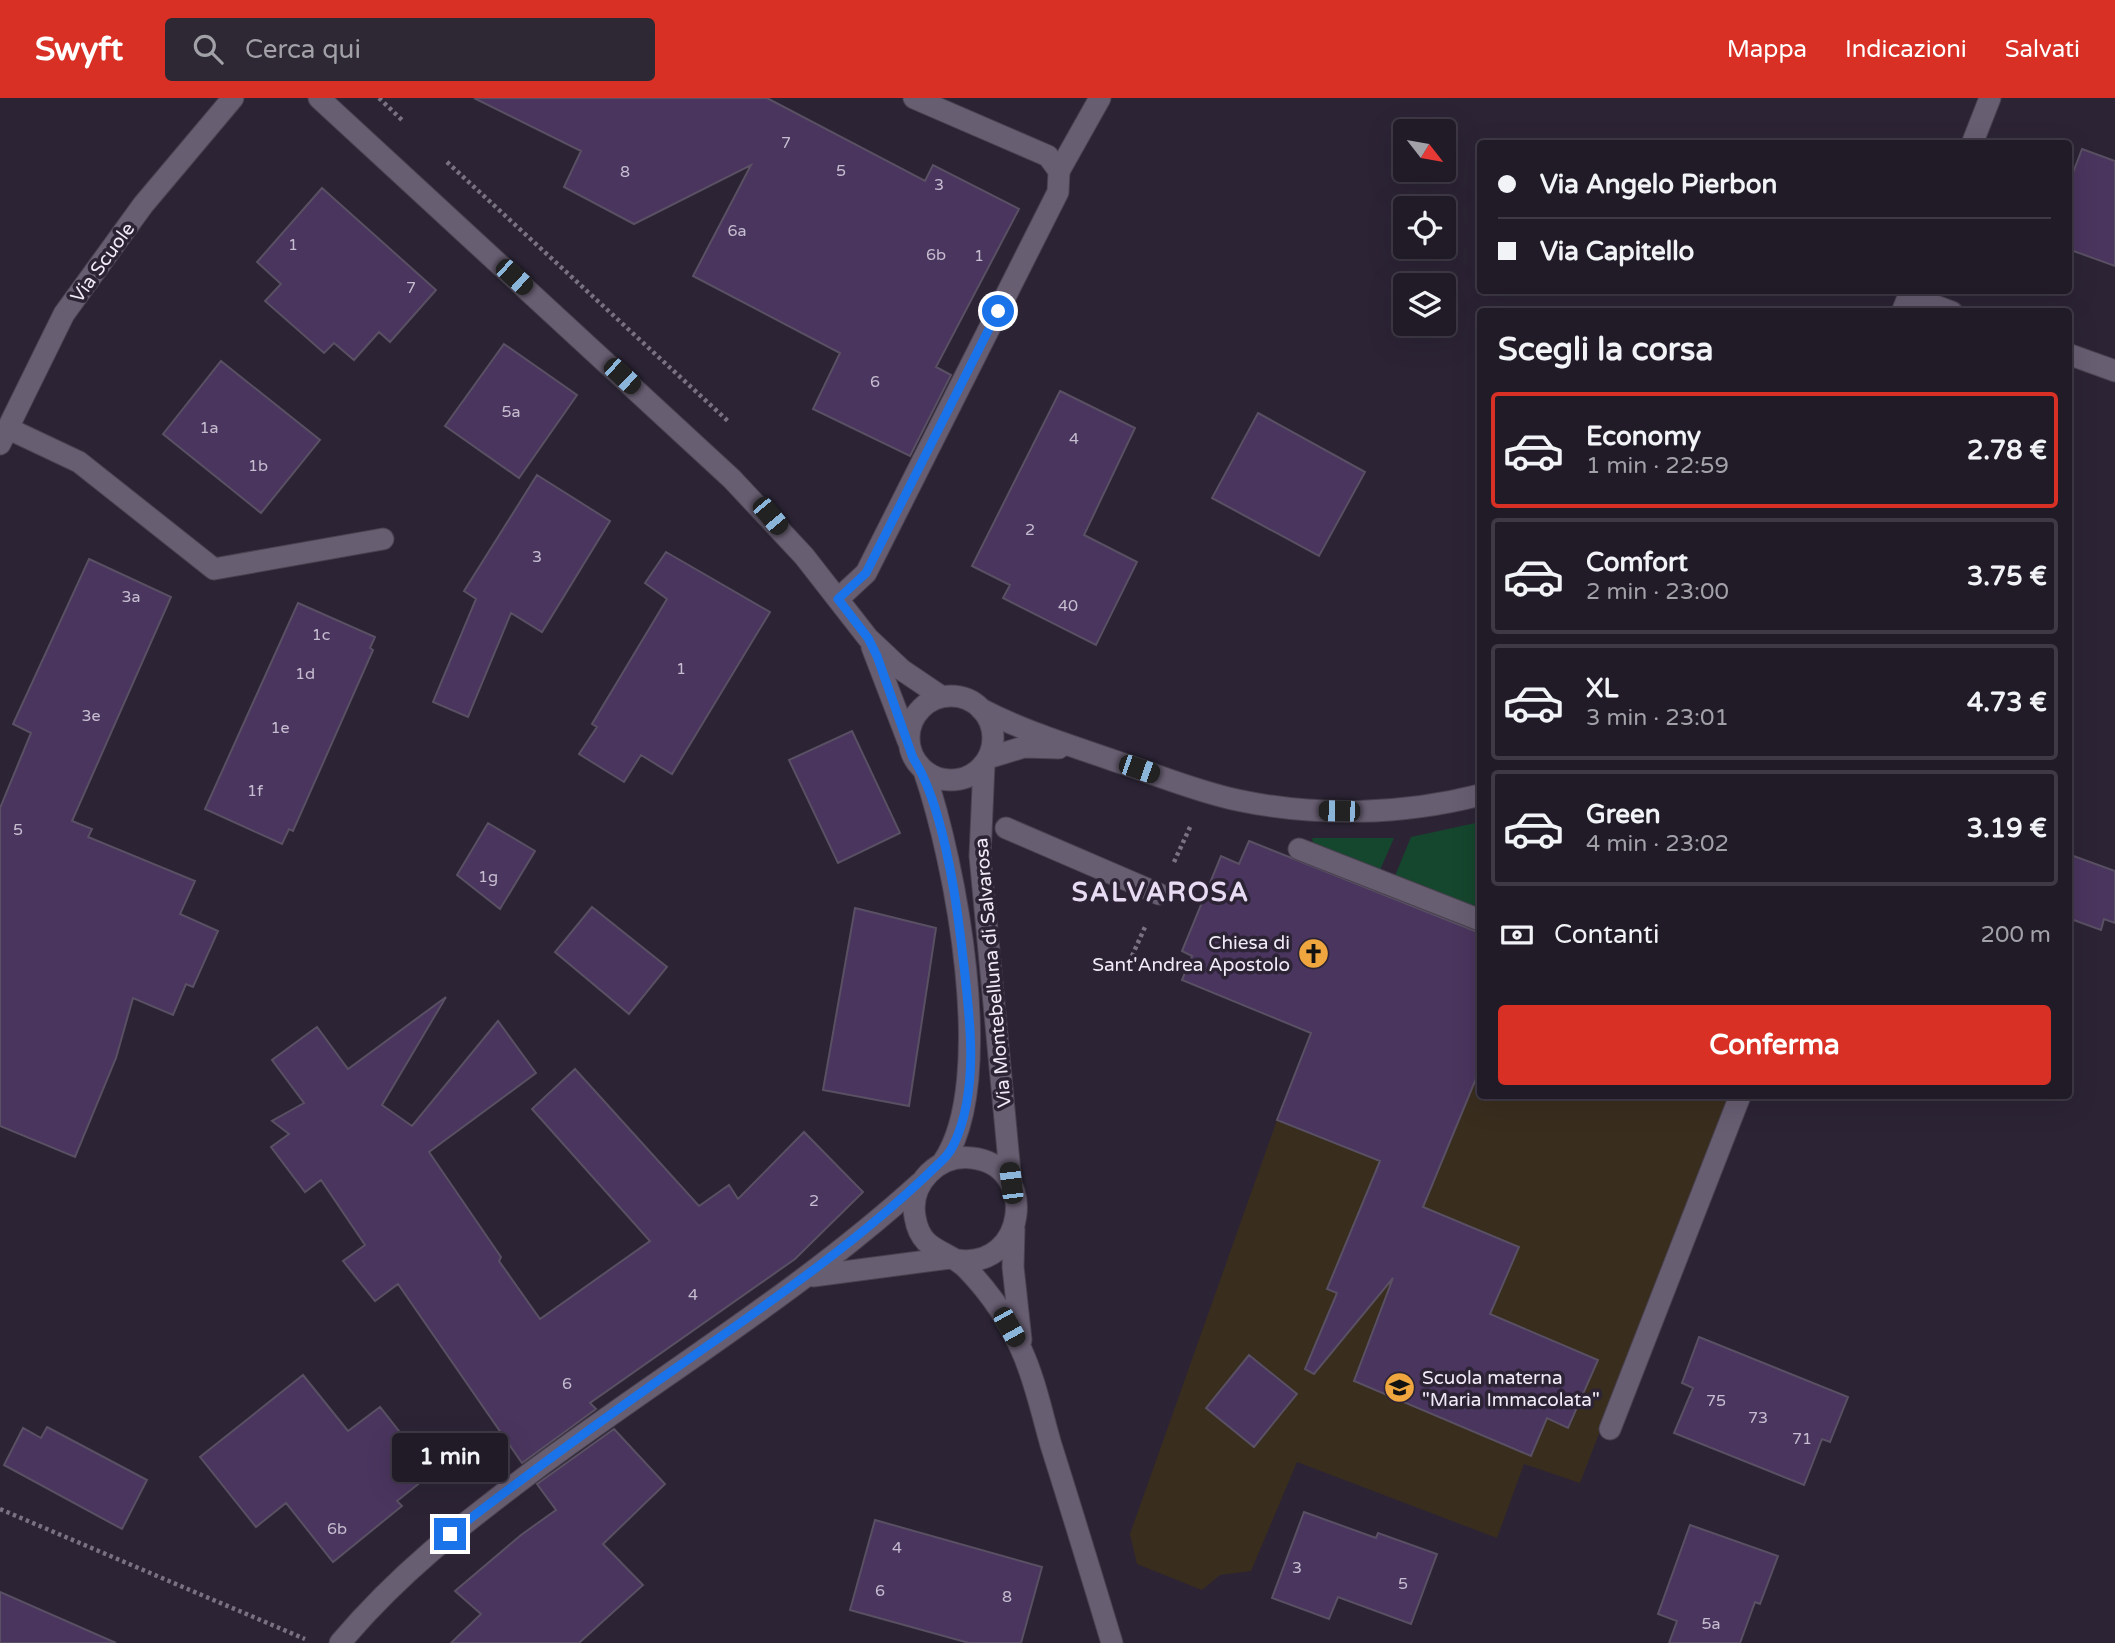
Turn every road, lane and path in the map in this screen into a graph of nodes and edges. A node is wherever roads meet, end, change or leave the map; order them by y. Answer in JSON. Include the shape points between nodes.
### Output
{"nodes":[{"id":1,"x":233,"y":98,"type":"edge"},
{"id":2,"x":319,"y":98,"type":"edge"},
{"id":3,"x":379,"y":98,"type":"edge"},
{"id":4,"x":914,"y":98,"type":"edge"},
{"id":5,"x":1100,"y":98,"type":"edge"},
{"id":6,"x":1990,"y":98,"type":"edge"},
{"id":7,"x":408,"y":125,"type":"dead end"},
{"id":8,"x":1974,"y":140,"type":"edge"},
{"id":9,"x":445,"y":160,"type":"dead end"},
{"id":10,"x":1059,"y":171,"type":"junction"},
{"id":11,"x":1908,"y":299,"type":"edge"},
{"id":12,"x":1938,"y":308,"type":"edge"},
{"id":13,"x":2072,"y":355,"type":"edge"},
{"id":14,"x":2115,"y":371,"type":"edge"},
{"id":15,"x":737,"y":430,"type":"dead end"},
{"id":16,"x":4,"y":436,"type":"edge"},
{"id":17,"x":383,"y":539,"type":"dead end"},
{"id":18,"x":838,"y":599,"type":"junction"},
{"id":19,"x":868,"y":638,"type":"junction"},
{"id":20,"x":942,"y":697,"type":"junction"},
{"id":21,"x":981,"y":709,"type":"junction"},
{"id":22,"x":909,"y":744,"type":"junction"},
{"id":23,"x":1085,"y":751,"type":"junction"},
{"id":24,"x":986,"y":761,"type":"junction"},
{"id":25,"x":924,"y":772,"type":"junction"},
{"id":26,"x":1477,"y":795,"type":"edge"},
{"id":27,"x":1205,"y":826,"type":"dead end"},
{"id":28,"x":1006,"y":828,"type":"dead end"},
{"id":29,"x":1299,"y":849,"type":"dead end"},
{"id":30,"x":1159,"y":894,"type":"junction"},
{"id":31,"x":1477,"y":918,"type":"edge"},
{"id":32,"x":1132,"y":956,"type":"dead end"},
{"id":33,"x":1739,"y":1099,"type":"edge"},
{"id":34,"x":943,"y":1162,"type":"junction"},
{"id":35,"x":920,"y":1183,"type":"junction"},
{"id":36,"x":1011,"y":1183,"type":"junction"},
{"id":37,"x":1014,"y":1228,"type":"junction"},
{"id":38,"x":954,"y":1259,"type":"junction"},
{"id":39,"x":802,"y":1280,"type":"junction"},
{"id":40,"x":1021,"y":1349,"type":"junction"},
{"id":41,"x":1610,"y":1429,"type":"dead end"},
{"id":42,"x":0,"y":1509,"type":"edge"},
{"id":43,"x":313,"y":1643,"type":"edge"},
{"id":44,"x":340,"y":1643,"type":"edge"},
{"id":45,"x":1112,"y":1643,"type":"edge"}],
"edges":[{"from":1,"to":16,"type":"street","name":"Via Scuole","via":[[143,205],[64,314]]},
{"from":2,"to":18,"type":"street","via":[[732,479],[770,516]]},
{"from":3,"to":7,"type":"path"},
{"from":4,"to":10,"type":"street","via":[[1048,156]]},
{"from":5,"to":10,"type":"street"},
{"from":6,"to":8,"type":"street"},
{"from":9,"to":15,"type":"path"},
{"from":10,"to":18,"type":"street","via":[[1058,192],[866,573]]},
{"from":11,"to":12,"type":"street"},
{"from":13,"to":14,"type":"street"},
{"from":16,"to":17,"type":"street","via":[[79,462],[214,569]]},
{"from":18,"to":19,"type":"street"},
{"from":19,"to":20,"type":"street","via":[[902,670]]},
{"from":19,"to":22,"type":"street"},
{"from":20,"to":21,"type":"street","via":[[963,698]]},
{"from":20,"to":22,"type":"street","via":[[916,714],[909,728]]},
{"from":21,"to":23,"type":"street"},
{"from":21,"to":24,"type":"street","via":[[992,732]]},
{"from":22,"to":25,"type":"street"},
{"from":23,"to":24,"type":"street","via":[[1033,747]]},
{"from":23,"to":26,"type":"street","via":[[1204,791],[1283,807],[1393,809]]},
{"from":24,"to":25,"type":"street","via":[[959,780]]},
{"from":24,"to":36,"type":"street","name":"Via Montebelluna di Salvarosa","via":[[980,856]]},
{"from":25,"to":34,"type":"street","name":"Via Montebelluna di Salvarosa","via":[[957,916],[968,1011],[963,1119]]},
{"from":27,"to":30,"type":"path","via":[[1192,823]]},
{"from":28,"to":30,"type":"street"},
{"from":29,"to":31,"type":"street"},
{"from":30,"to":32,"type":"path"},
{"from":33,"to":41,"type":"street"},
{"from":34,"to":35,"type":"street"},
{"from":34,"to":36,"type":"street","via":[[973,1158],[988,1162]]},
{"from":35,"to":38,"type":"street","via":[[914,1213],[917,1228],[937,1252]]},
{"from":35,"to":39,"type":"street"},
{"from":36,"to":37,"type":"street","via":[[1017,1212]]},
{"from":37,"to":38,"type":"street","via":[[1006,1242],[981,1259]]},
{"from":37,"to":40,"type":"street"},
{"from":38,"to":39,"type":"street","via":[[855,1269]]},
{"from":38,"to":40,"type":"street","via":[[986,1292]]},
{"from":39,"to":44,"type":"street","via":[[576,1439],[432,1548],[391,1584]]},
{"from":40,"to":45,"type":"street"},
{"from":42,"to":43,"type":"path"}]}
